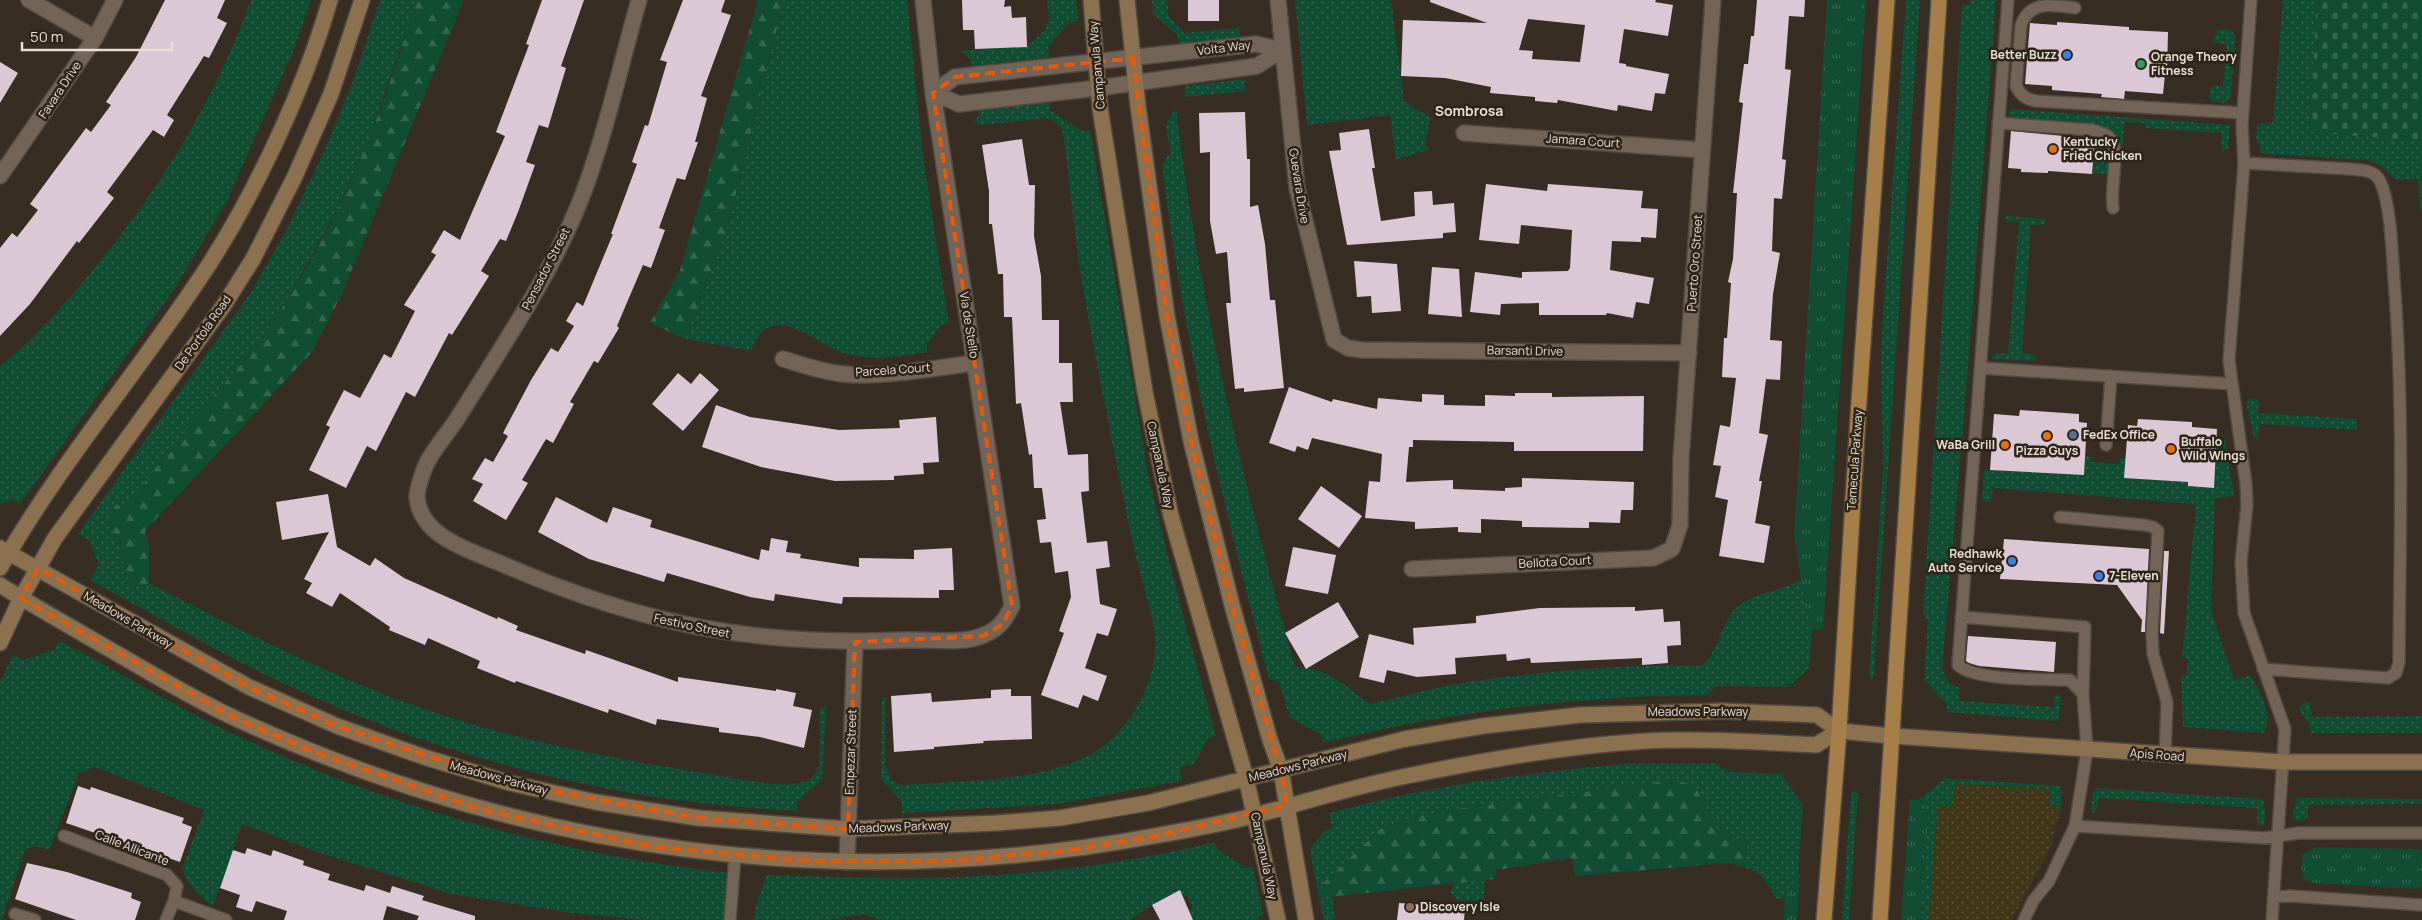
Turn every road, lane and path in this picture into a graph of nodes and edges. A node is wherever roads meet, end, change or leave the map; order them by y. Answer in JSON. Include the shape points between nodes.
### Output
{"nodes":[{"id":1,"x":28,"y":0,"type":"edge"},
{"id":2,"x":115,"y":0,"type":"edge"},
{"id":3,"x":330,"y":0,"type":"edge"},
{"id":4,"x":362,"y":0,"type":"edge"},
{"id":5,"x":639,"y":0,"type":"edge"},
{"id":6,"x":922,"y":0,"type":"edge"},
{"id":7,"x":1091,"y":0,"type":"edge"},
{"id":8,"x":1127,"y":0,"type":"edge"},
{"id":9,"x":1278,"y":0,"type":"edge"},
{"id":10,"x":1713,"y":0,"type":"edge"},
{"id":11,"x":1887,"y":0,"type":"edge"},
{"id":12,"x":1939,"y":0,"type":"edge"},
{"id":13,"x":2008,"y":0,"type":"edge"},
{"id":14,"x":2251,"y":0,"type":"edge"},
{"id":15,"x":2075,"y":8,"type":"dead end"},
{"id":16,"x":95,"y":38,"type":"junction"},
{"id":17,"x":1282,"y":50,"type":"junction"},
{"id":18,"x":1133,"y":58,"type":"junction"},
{"id":19,"x":1096,"y":62,"type":"junction"},
{"id":20,"x":1135,"y":83,"type":"junction"},
{"id":21,"x":1098,"y":88,"type":"junction"},
{"id":22,"x":933,"y":93,"type":"junction"},
{"id":23,"x":2243,"y":113,"type":"junction"},
{"id":24,"x":1998,"y":123,"type":"junction"},
{"id":25,"x":1464,"y":133,"type":"dead end"},
{"id":26,"x":1702,"y":150,"type":"junction"},
{"id":27,"x":2244,"y":163,"type":"junction"},
{"id":28,"x":0,"y":176,"type":"edge"},
{"id":29,"x":2113,"y":208,"type":"dead end"},
{"id":30,"x":1362,"y":350,"type":"joint"},
{"id":31,"x":1689,"y":353,"type":"junction"},
{"id":32,"x":783,"y":359,"type":"dead end"},
{"id":33,"x":975,"y":363,"type":"junction"},
{"id":34,"x":1981,"y":368,"type":"junction"},
{"id":35,"x":2111,"y":376,"type":"junction"},
{"id":36,"x":2232,"y":384,"type":"junction"},
{"id":37,"x":2106,"y":444,"type":"dead end"},
{"id":38,"x":2060,"y":518,"type":"dead end"},
{"id":39,"x":424,"y":519,"type":"joint"},
{"id":40,"x":1680,"y":525,"type":"joint"},
{"id":41,"x":4,"y":550,"type":"edge"},
{"id":42,"x":0,"y":568,"type":"edge"},
{"id":43,"x":38,"y":568,"type":"junction"},
{"id":44,"x":1412,"y":569,"type":"dead end"},
{"id":45,"x":0,"y":585,"type":"edge"},
{"id":46,"x":21,"y":598,"type":"junction"},
{"id":47,"x":1961,"y":617,"type":"junction"},
{"id":48,"x":982,"y":636,"type":"joint"},
{"id":49,"x":855,"y":642,"type":"junction"},
{"id":50,"x":0,"y":643,"type":"edge"},
{"id":51,"x":2263,"y":669,"type":"junction"},
{"id":52,"x":2083,"y":694,"type":"junction"},
{"id":53,"x":1839,"y":731,"type":"junction"},
{"id":54,"x":1893,"y":736,"type":"junction"},
{"id":55,"x":2087,"y":750,"type":"junction"},
{"id":56,"x":2165,"y":756,"type":"junction"},
{"id":57,"x":2282,"y":762,"type":"junction"},
{"id":58,"x":2422,"y":762,"type":"edge"},
{"id":59,"x":1281,"y":770,"type":"junction"},
{"id":60,"x":1246,"y":778,"type":"junction"},
{"id":61,"x":1287,"y":805,"type":"junction"},
{"id":62,"x":1255,"y":815,"type":"junction"},
{"id":63,"x":2075,"y":826,"type":"junction"},
{"id":64,"x":848,"y":829,"type":"junction"},
{"id":65,"x":2422,"y":833,"type":"edge"},
{"id":66,"x":64,"y":836,"type":"dead end"},
{"id":67,"x":2277,"y":836,"type":"junction"},
{"id":68,"x":736,"y":856,"type":"junction"},
{"id":69,"x":848,"y":862,"type":"junction"},
{"id":70,"x":2274,"y":898,"type":"junction"},
{"id":71,"x":174,"y":901,"type":"junction"},
{"id":72,"x":2422,"y":905,"type":"edge"},
{"id":73,"x":15,"y":914,"type":"dead end"},
{"id":74,"x":35,"y":920,"type":"edge"},
{"id":75,"x":166,"y":920,"type":"edge"},
{"id":76,"x":226,"y":920,"type":"edge"},
{"id":77,"x":730,"y":920,"type":"edge"},
{"id":78,"x":1278,"y":920,"type":"edge"},
{"id":79,"x":1306,"y":920,"type":"edge"},
{"id":80,"x":1824,"y":920,"type":"edge"},
{"id":81,"x":1880,"y":920,"type":"edge"},
{"id":82,"x":2024,"y":920,"type":"edge"},
{"id":83,"x":2272,"y":920,"type":"edge"}],
"edges":[{"from":1,"to":16,"type":"street"},
{"from":2,"to":16,"type":"street","name":"Favara Drive"},
{"from":3,"to":41,"type":"main road","via":[[301,83],[222,244],[193,290]]},
{"from":4,"to":43,"type":"main road","name":"De Portola Road","via":[[331,94],[253,259],[224,305],[55,538]]},
{"from":5,"to":39,"type":"street","name":"Pensador Street","via":[[584,191],[554,259],[523,314],[425,465],[417,496]]},
{"from":6,"to":22,"type":"street","name":"Via de Stello"},
{"from":7,"to":19,"type":"main road","name":"Campanula Way"},
{"from":8,"to":18,"type":"main road"},
{"from":9,"to":17,"type":"street","name":"Guevara Drive"},
{"from":10,"to":26,"type":"street","name":"Puerto Oro Street"},
{"from":11,"to":53,"type":"main road","name":"Temecula Parkway"},
{"from":12,"to":54,"type":"main road"},
{"from":13,"to":24,"type":"lane"},
{"from":14,"to":23,"type":"lane"},
{"from":15,"to":23,"type":"lane","via":[[2039,5],[2024,17],[2016,86],[2020,94],[2036,101]]},
{"from":16,"to":28,"type":"street","name":"Favara Drive"},
{"from":17,"to":18,"type":"street","name":"Volta Way","via":[[1256,44]]},
{"from":17,"to":20,"type":"street","name":"Volta Way","via":[[1257,66]]},
{"from":17,"to":30,"type":"street","name":"Guevara Drive","via":[[1297,188],[1334,340],[1348,348]]},
{"from":18,"to":19,"type":"street","name":"Volta Way"},
{"from":18,"to":20,"type":"main road"},
{"from":19,"to":21,"type":"main road","name":"Campanula Way"},
{"from":19,"to":22,"type":"street","name":"Volta Way","via":[[955,77]]},
{"from":20,"to":21,"type":"street","name":"Volta Way"},
{"from":20,"to":59,"type":"main road","via":[[1166,316],[1191,441],[1232,605]]},
{"from":21,"to":22,"type":"street","name":"Volta Way","via":[[959,104]]},
{"from":21,"to":60,"type":"main road","name":"Campanula Way","via":[[1142,373],[1169,506]]},
{"from":22,"to":33,"type":"street","name":"Via de Stello"},
{"from":23,"to":27,"type":"lane"},
{"from":24,"to":29,"type":"lane","via":[[2104,133],[2112,141],[2114,155]]},
{"from":24,"to":34,"type":"lane"},
{"from":25,"to":26,"type":"street","name":"Jamara Court"},
{"from":26,"to":31,"type":"street","name":"Puerto Oro Street"},
{"from":27,"to":36,"type":"lane","via":[[2230,328]]},
{"from":27,"to":51,"type":"lane","via":[[2350,169],[2376,175],[2390,226],[2398,332],[2400,507],[2399,662],[2396,673],[2388,678]]},
{"from":30,"to":31,"type":"street","name":"Barsanti Drive"},
{"from":31,"to":40,"type":"street","name":"Puerto Oro Street","via":[[1681,458]]},
{"from":32,"to":33,"type":"street","name":"Parcela Court","via":[[843,374]]},
{"from":33,"to":48,"type":"street","name":"Via de Stello","via":[[1012,606],[1002,624]]},
{"from":34,"to":35,"type":"lane"},
{"from":34,"to":47,"type":"lane"},
{"from":35,"to":36,"type":"lane"},
{"from":35,"to":37,"type":"lane"},
{"from":36,"to":51,"type":"lane","via":[[2246,484],[2241,588],[2244,613]]},
{"from":38,"to":56,"type":"lane","via":[[2153,527],[2158,531],[2152,633],[2153,654],[2167,702]]},
{"from":39,"to":49,"type":"street","name":"Festivo Street","via":[[442,536],[473,551],[556,588],[624,610],[733,634]]},
{"from":40,"to":44,"type":"street","name":"Bellota Court","via":[[1672,549],[1653,558]]},
{"from":41,"to":42,"type":"main road"},
{"from":41,"to":43,"type":"main road","name":"Meadows Parkway"},
{"from":43,"to":46,"type":"main road","name":"De Portola Road"},
{"from":43,"to":64,"type":"main road","name":"Meadows Parkway","via":[[250,687],[337,726],[424,757],[510,783],[596,802],[698,818]]},
{"from":45,"to":46,"type":"main road"},
{"from":46,"to":50,"type":"main road","name":"De Portola Road"},
{"from":46,"to":68,"type":"main road","via":[[237,719],[386,779],[480,809],[558,828],[654,847]]},
{"from":47,"to":52,"type":"lane","via":[[1958,665],[1964,672],[1982,676],[2070,680]]},
{"from":47,"to":52,"type":"lane","via":[[2085,627]]},
{"from":48,"to":49,"type":"street","name":"Festivo Street","via":[[953,640]]},
{"from":49,"to":64,"type":"street","name":"Empezar Street"},
{"from":51,"to":57,"type":"lane","via":[[2285,728]]},
{"from":52,"to":55,"type":"lane"},
{"from":53,"to":54,"type":"main road"},
{"from":53,"to":59,"type":"main road","name":"Meadows Parkway","via":[[1817,715],[1799,713],[1723,711],[1580,715],[1405,739]]},
{"from":53,"to":61,"type":"main road","via":[[1816,745],[1651,741],[1582,747],[1407,776]]},
{"from":53,"to":80,"type":"main road","name":"Temecula Parkway"},
{"from":54,"to":55,"type":"main road","name":"Apis Road"},
{"from":54,"to":81,"type":"main road"},
{"from":55,"to":56,"type":"main road","name":"Apis Road"},
{"from":55,"to":63,"type":"lane"},
{"from":56,"to":57,"type":"main road","name":"Apis Road"},
{"from":57,"to":58,"type":"main road","name":"Apis Road"},
{"from":57,"to":67,"type":"lane"},
{"from":59,"to":60,"type":"main road","name":"Meadows Parkway"},
{"from":59,"to":61,"type":"main road"},
{"from":60,"to":62,"type":"main road","name":"Campanula Way"},
{"from":60,"to":64,"type":"main road","name":"Meadows Parkway","via":[[1148,804],[1060,818]]},
{"from":61,"to":62,"type":"main road"},
{"from":61,"to":79,"type":"main road"},
{"from":62,"to":69,"type":"main road","via":[[1151,837],[1063,850],[952,861]]},
{"from":62,"to":78,"type":"main road","name":"Campanula Way"},
{"from":63,"to":67,"type":"lane","via":[[2264,838]]},
{"from":63,"to":82,"type":"lane","via":[[2049,881],[2033,901]]},
{"from":64,"to":69,"type":"street","name":"Empezar Street"},
{"from":65,"to":67,"type":"lane","via":[[2299,833]]},
{"from":66,"to":71,"type":"lane","name":"Calle Allicante","via":[[166,874],[176,886]]},
{"from":67,"to":70,"type":"lane"},
{"from":68,"to":69,"type":"main road"},
{"from":68,"to":77,"type":"lane"},
{"from":70,"to":72,"type":"lane","via":[[2291,896]]},
{"from":70,"to":83,"type":"lane"},
{"from":71,"to":75,"type":"lane"},
{"from":71,"to":76,"type":"lane"},
{"from":73,"to":74,"type":"lane"}]}
